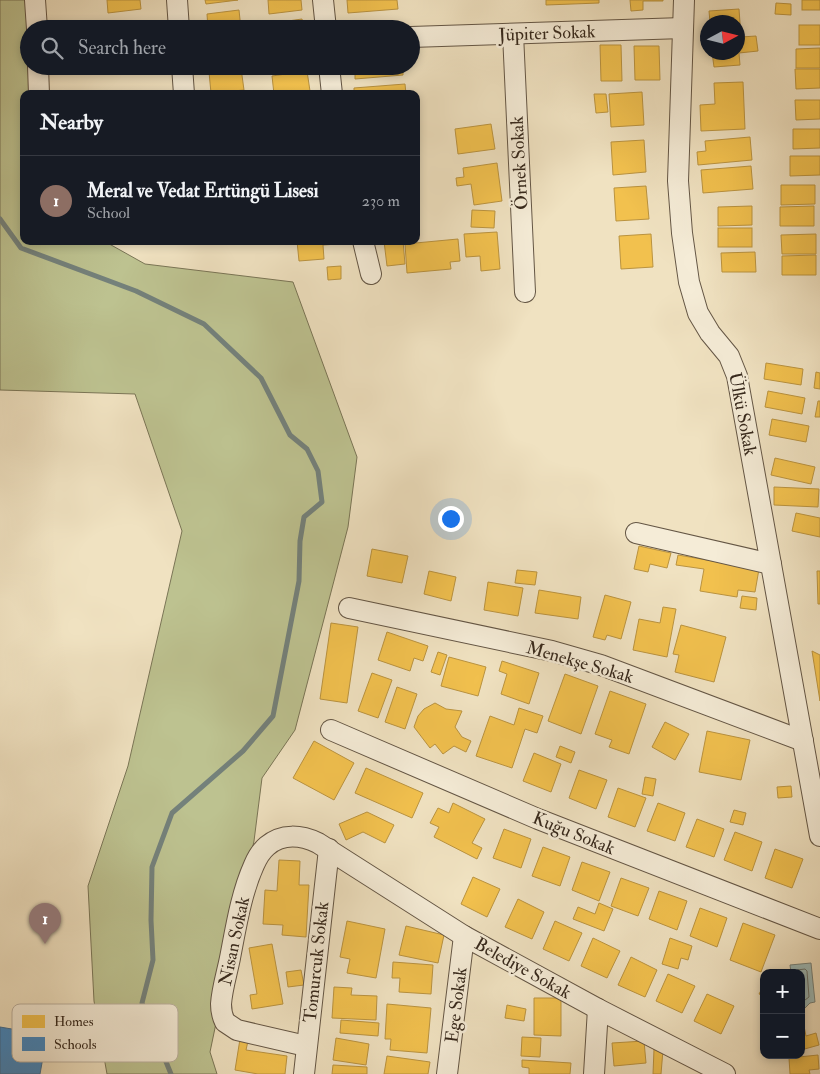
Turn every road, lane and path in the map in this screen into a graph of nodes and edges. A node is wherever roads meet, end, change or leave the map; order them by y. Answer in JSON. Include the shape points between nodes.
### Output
{"nodes":[{"id":1,"x":35,"y":0,"type":"edge"},
{"id":2,"x":177,"y":0,"type":"edge"},
{"id":3,"x":324,"y":0,"type":"edge"},
{"id":4,"x":684,"y":0,"type":"edge"},
{"id":5,"x":36,"y":20,"type":"edge"},
{"id":6,"x":178,"y":20,"type":"edge"},
{"id":7,"x":325,"y":20,"type":"edge"},
{"id":8,"x":683,"y":28,"type":"junction"},
{"id":9,"x":513,"y":34,"type":"junction"},
{"id":10,"x":420,"y":37,"type":"edge"},
{"id":11,"x":38,"y":75,"type":"edge"},
{"id":12,"x":183,"y":75,"type":"edge"},
{"id":13,"x":331,"y":75,"type":"edge"},
{"id":14,"x":39,"y":90,"type":"edge"},
{"id":15,"x":184,"y":90,"type":"edge"},
{"id":16,"x":332,"y":90,"type":"edge"},
{"id":17,"x":364,"y":245,"type":"edge"},
{"id":18,"x":371,"y":274,"type":"dead end"},
{"id":19,"x":525,"y":292,"type":"dead end"},
{"id":20,"x":636,"y":533,"type":"dead end"},
{"id":21,"x":771,"y":564,"type":"junction"},
{"id":22,"x":349,"y":608,"type":"dead end"},
{"id":23,"x":331,"y":730,"type":"dead end"},
{"id":24,"x":803,"y":741,"type":"junction"},
{"id":25,"x":820,"y":836,"type":"edge"},
{"id":26,"x":329,"y":849,"type":"junction"},
{"id":27,"x":820,"y":929,"type":"edge"},
{"id":28,"x":464,"y":936,"type":"junction"},
{"id":29,"x":598,"y":1010,"type":"junction"},
{"id":30,"x":306,"y":1046,"type":"junction"},
{"id":31,"x":720,"y":1073,"type":"edge"},
{"id":32,"x":304,"y":1074,"type":"edge"},
{"id":33,"x":447,"y":1074,"type":"edge"},
{"id":34,"x":594,"y":1074,"type":"edge"}],
"edges":[{"from":1,"to":5,"type":"street"},
{"from":2,"to":6,"type":"street"},
{"from":3,"to":7,"type":"street"},
{"from":4,"to":8,"type":"street","name":"Ülkü Sokak"},
{"from":8,"to":9,"type":"street","name":"Jüpiter Sokak"},
{"from":8,"to":21,"type":"street","name":"Ülkü Sokak","via":[[678,181],[686,262],[698,313],[729,356],[737,376]]},
{"from":9,"to":10,"type":"street","name":"Jüpiter Sokak"},
{"from":9,"to":19,"type":"street","name":"Örnek Sokak"},
{"from":11,"to":14,"type":"street"},
{"from":12,"to":15,"type":"street"},
{"from":13,"to":16,"type":"street"},
{"from":17,"to":18,"type":"street"},
{"from":20,"to":21,"type":"street"},
{"from":21,"to":24,"type":"street","name":"Ülkü Sokak"},
{"from":22,"to":24,"type":"street","name":"Menekşe Sokak","via":[[552,651],[601,665]]},
{"from":23,"to":27,"type":"street","name":"Kuğu Sokak","via":[[538,819]]},
{"from":24,"to":25,"type":"street","name":"Ülkü Sokak"},
{"from":26,"to":28,"type":"street","name":"Belediye Sokak"},
{"from":26,"to":30,"type":"street","name":"Tomurcuk Sokak"},
{"from":26,"to":30,"type":"street","name":"Nisan Sokak","via":[[308,838],[290,836],[275,841],[262,851],[244,894],[221,1002],[223,1018],[228,1026]]},
{"from":28,"to":29,"type":"street","name":"Belediye Sokak"},
{"from":28,"to":33,"type":"street","name":"Ege Sokak"},
{"from":29,"to":31,"type":"street","name":"Belediye Sokak"},
{"from":29,"to":34,"type":"street"},
{"from":30,"to":32,"type":"street","name":"Tomurcuk Sokak"}]}
